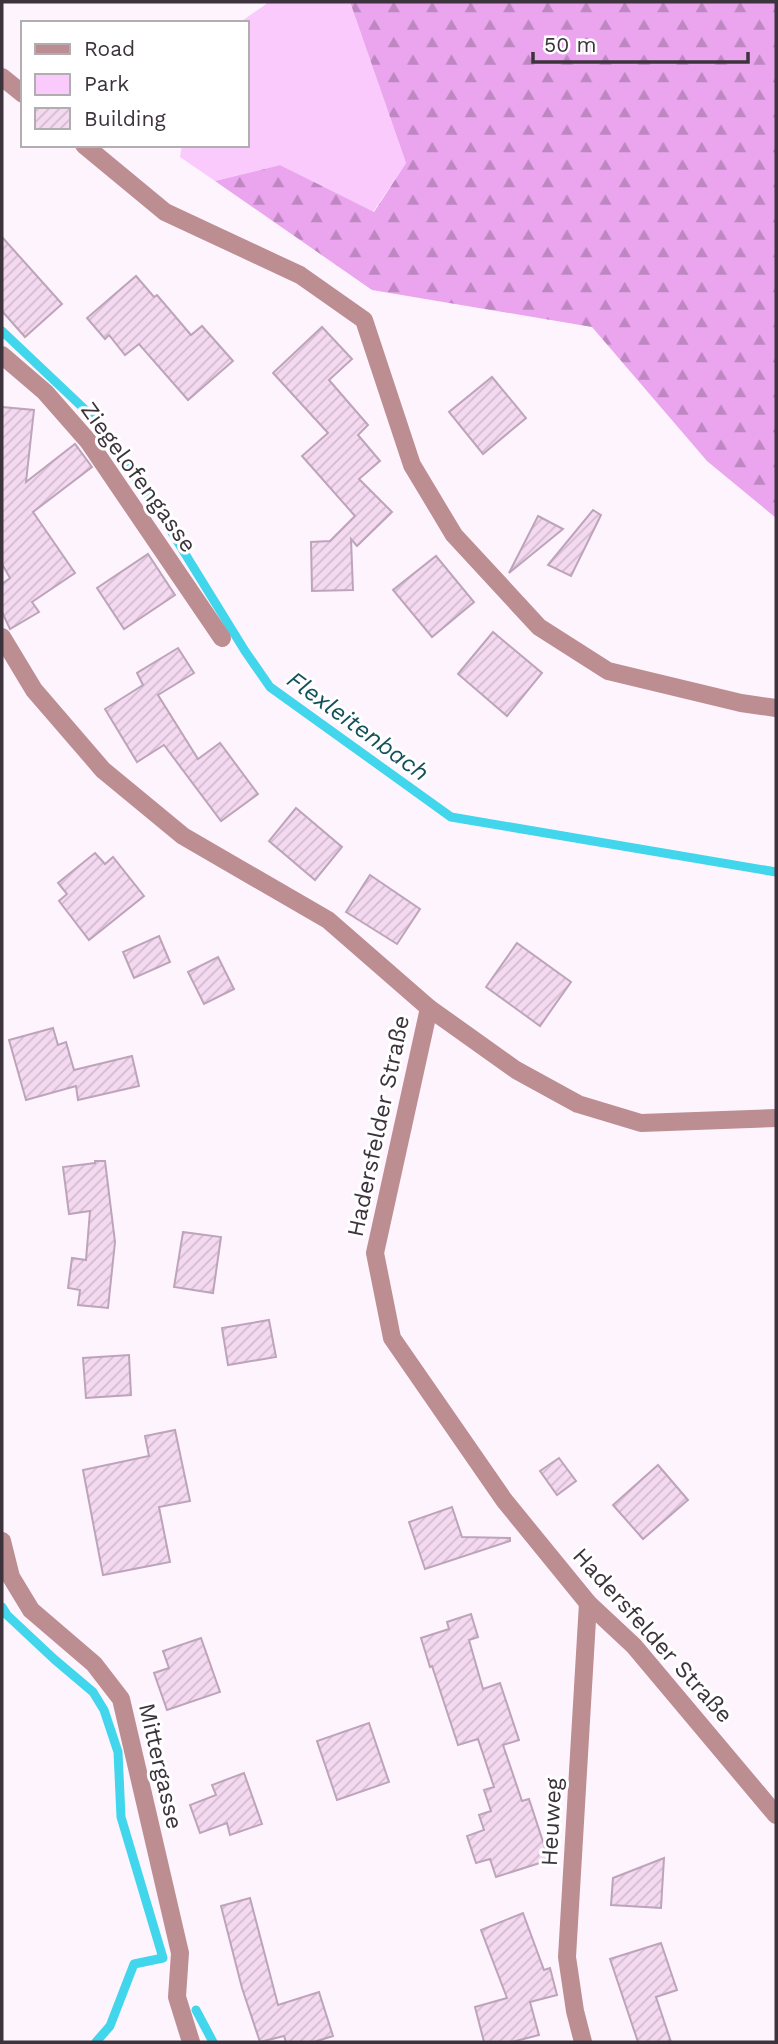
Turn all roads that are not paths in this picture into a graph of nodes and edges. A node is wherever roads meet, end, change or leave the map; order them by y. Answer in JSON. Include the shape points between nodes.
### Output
{"nodes":[{"id":1,"x":2,"y":77,"type":"edge"},
{"id":2,"x":21,"y":92,"type":"edge"},
{"id":3,"x":86,"y":147,"type":"edge"},
{"id":4,"x":2,"y":355,"type":"edge"},
{"id":5,"x":2,"y":637,"type":"edge"},
{"id":6,"x":222,"y":638,"type":"dead end"},
{"id":7,"x":776,"y":708,"type":"edge"},
{"id":8,"x":429,"y":1008,"type":"junction"},
{"id":9,"x":776,"y":1118,"type":"edge"},
{"id":10,"x":2,"y":1541,"type":"edge"},
{"id":11,"x":589,"y":1603,"type":"junction"},
{"id":12,"x":776,"y":1815,"type":"edge"},
{"id":13,"x":191,"y":2042,"type":"edge"},
{"id":14,"x":583,"y":2042,"type":"edge"}],
"edges":[{"from":1,"to":2,"type":"street"},
{"from":3,"to":7,"type":"street","via":[[165,212],[300,275],[364,320],[412,465],[454,535],[539,627],[608,671]]},
{"from":4,"to":6,"type":"street","name":"Ziegelofengasse","via":[[45,392],[88,441]]},
{"from":5,"to":8,"type":"street","name":"Hadersfelder Straße","via":[[34,690],[103,770],[183,836],[328,920]]},
{"from":8,"to":9,"type":"street","via":[[516,1070],[578,1104],[641,1123]]},
{"from":8,"to":11,"type":"street","name":"Hadersfelder Straße","via":[[375,1253],[392,1338],[504,1500]]},
{"from":10,"to":13,"type":"street","name":"Mittergasse","via":[[11,1577],[31,1610],[94,1664],[121,1699],[180,1953],[177,1997]]},
{"from":11,"to":12,"type":"street","name":"Hadersfelder Straße","via":[[635,1646]]},
{"from":11,"to":14,"type":"street","name":"Heuweg","via":[[567,1957]]}]}
